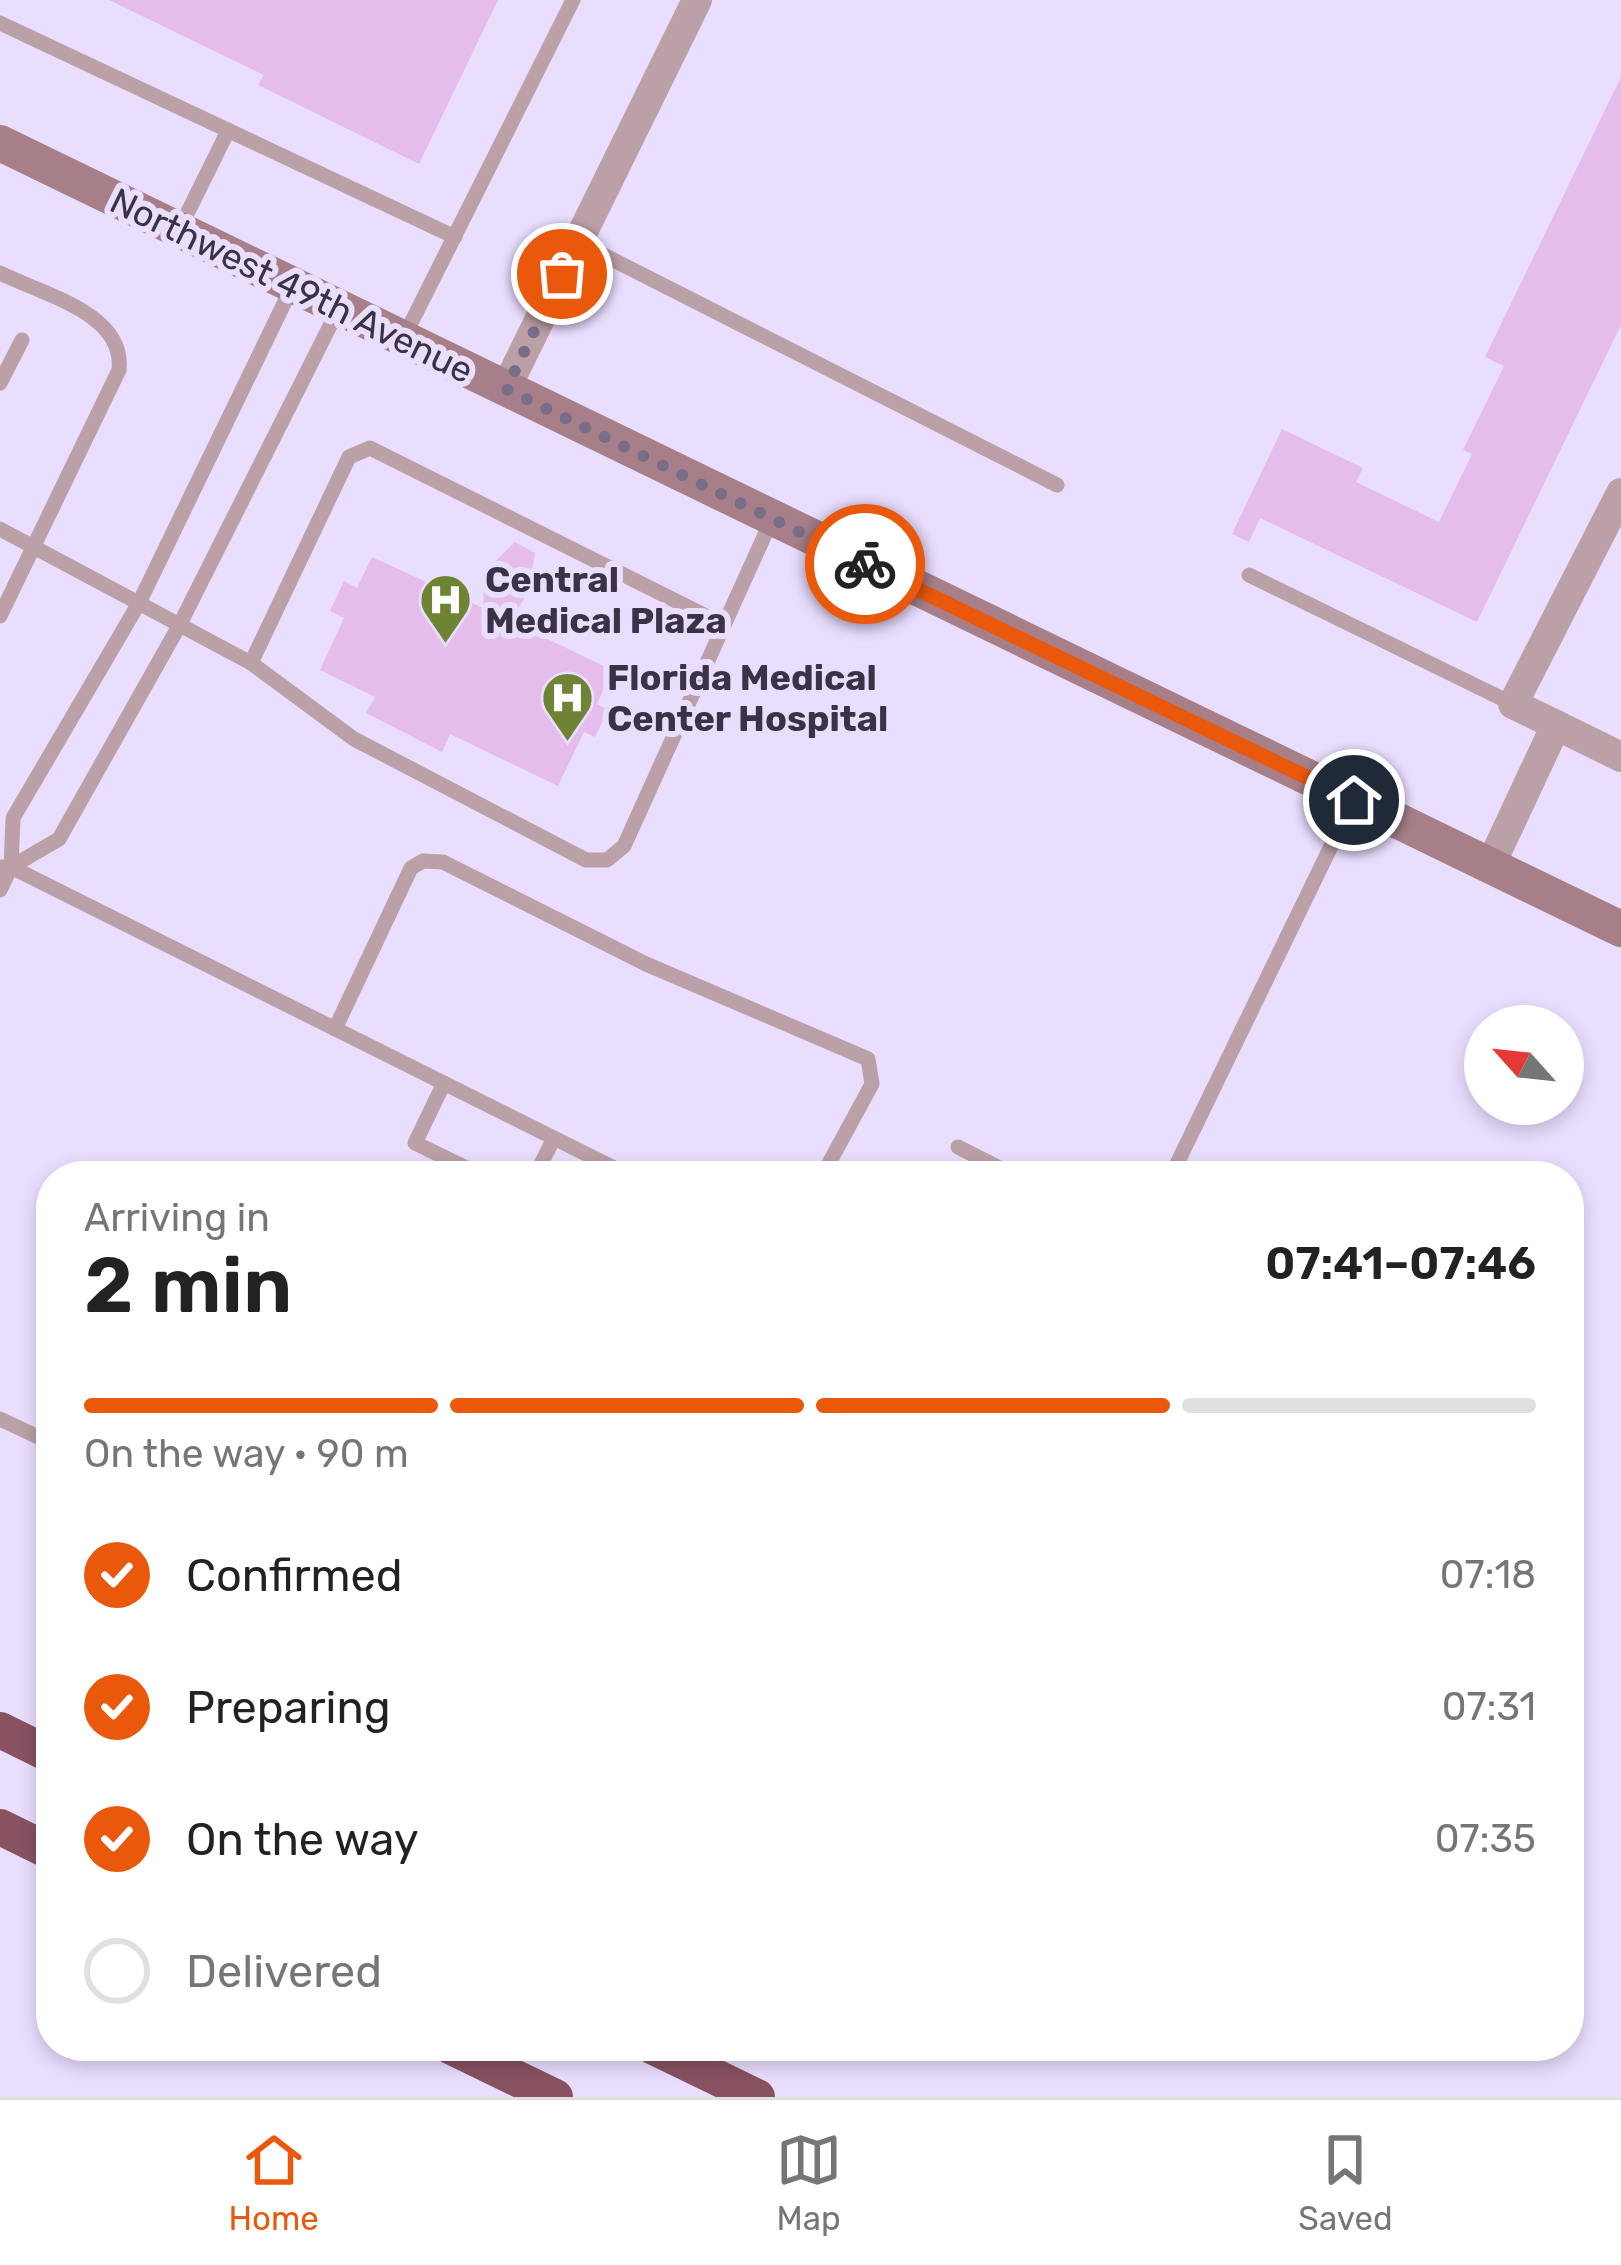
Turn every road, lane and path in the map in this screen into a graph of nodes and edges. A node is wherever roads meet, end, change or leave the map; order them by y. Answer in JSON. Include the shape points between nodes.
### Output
{"nodes":[{"id":1,"x":573,"y":0,"type":"edge"},
{"id":2,"x":697,"y":0,"type":"edge"},
{"id":3,"x":0,"y":23,"type":"edge"},
{"id":4,"x":227,"y":133,"type":"junction"},
{"id":5,"x":0,"y":143,"type":"edge"},
{"id":6,"x":179,"y":230,"type":"junction"},
{"id":7,"x":455,"y":237,"type":"junction"},
{"id":8,"x":578,"y":242,"type":"junction"},
{"id":9,"x":0,"y":273,"type":"edge"},
{"id":10,"x":293,"y":285,"type":"junction"},
{"id":11,"x":340,"y":306,"type":"junction"},
{"id":12,"x":404,"y":338,"type":"junction"},
{"id":13,"x":22,"y":340,"type":"dead end"},
{"id":14,"x":0,"y":382,"type":"edge"},
{"id":15,"x":506,"y":389,"type":"junction"},
{"id":16,"x":1057,"y":484,"type":"dead end"},
{"id":17,"x":1621,"y":493,"type":"edge"},
{"id":18,"x":772,"y":519,"type":"junction"},
{"id":19,"x":0,"y":529,"type":"edge"},
{"id":20,"x":34,"y":546,"type":"junction"},
{"id":21,"x":1249,"y":574,"type":"dead end"},
{"id":22,"x":140,"y":603,"type":"junction"},
{"id":23,"x":0,"y":616,"type":"edge"},
{"id":24,"x":722,"y":624,"type":"junction"},
{"id":25,"x":179,"y":626,"type":"junction"},
{"id":26,"x":251,"y":663,"type":"junction"},
{"id":27,"x":1513,"y":704,"type":"junction"},
{"id":28,"x":1556,"y":725,"type":"junction"},
{"id":29,"x":1619,"y":750,"type":"edge"},
{"id":30,"x":1354,"y":800,"type":"junction"},
{"id":31,"x":1490,"y":866,"type":"junction"},
{"id":32,"x":6,"y":867,"type":"edge"},
{"id":33,"x":0,"y":890,"type":"edge"},
{"id":34,"x":1621,"y":929,"type":"edge"},
{"id":35,"x":335,"y":1029,"type":"junction"},
{"id":36,"x":444,"y":1083,"type":"junction"},
{"id":37,"x":554,"y":1138,"type":"junction"},
{"id":38,"x":958,"y":1147,"type":"dead end"},
{"id":39,"x":452,"y":1161,"type":"edge"},
{"id":40,"x":542,"y":1161,"type":"edge"},
{"id":41,"x":601,"y":1161,"type":"edge"},
{"id":42,"x":830,"y":1161,"type":"edge"},
{"id":43,"x":986,"y":1161,"type":"edge"},
{"id":44,"x":1178,"y":1161,"type":"edge"},
{"id":45,"x":0,"y":1419,"type":"edge"},
{"id":46,"x":36,"y":1436,"type":"edge"},
{"id":47,"x":0,"y":1730,"type":"edge"},
{"id":48,"x":36,"y":1748,"type":"edge"},
{"id":49,"x":0,"y":1827,"type":"edge"},
{"id":50,"x":36,"y":1845,"type":"edge"},
{"id":51,"x":481,"y":2061,"type":"edge"},
{"id":52,"x":683,"y":2061,"type":"edge"},
{"id":53,"x":555,"y":2097,"type":"edge"},
{"id":54,"x":758,"y":2097,"type":"edge"}],
"edges":[{"from":1,"to":7,"type":"lane"},
{"from":2,"to":8,"type":"street"},
{"from":3,"to":4,"type":"lane"},
{"from":4,"to":6,"type":"lane"},
{"from":4,"to":7,"type":"lane"},
{"from":5,"to":6,"type":"street","name":"Northwest 49th Avenue"},
{"from":6,"to":10,"type":"street","name":"Northwest 49th Avenue"},
{"from":7,"to":12,"type":"lane"},
{"from":8,"to":15,"type":"street"},
{"from":8,"to":16,"type":"lane"},
{"from":9,"to":20,"type":"lane","via":[[109,326],[122,346],[119,370]]},
{"from":10,"to":11,"type":"street","name":"Northwest 49th Avenue"},
{"from":10,"to":22,"type":"lane"},
{"from":11,"to":12,"type":"street","name":"Northwest 49th Avenue"},
{"from":11,"to":25,"type":"lane"},
{"from":12,"to":15,"type":"street","name":"Northwest 49th Avenue"},
{"from":13,"to":14,"type":"lane"},
{"from":15,"to":18,"type":"street","name":"Northwest 49th Avenue"},
{"from":17,"to":27,"type":"street"},
{"from":18,"to":24,"type":"lane"},
{"from":18,"to":30,"type":"street","name":"Northwest 49th Avenue"},
{"from":19,"to":20,"type":"lane"},
{"from":20,"to":22,"type":"lane"},
{"from":20,"to":23,"type":"lane"},
{"from":21,"to":27,"type":"lane"},
{"from":22,"to":25,"type":"lane"},
{"from":22,"to":32,"type":"lane","via":[[13,818]]},
{"from":24,"to":26,"type":"lane","via":[[370,448],[349,457]]},
{"from":24,"to":26,"type":"lane","via":[[624,846],[607,860],[586,860],[354,739]]},
{"from":25,"to":26,"type":"lane"},
{"from":25,"to":32,"type":"lane","via":[[59,838]]},
{"from":27,"to":28,"type":"street"},
{"from":28,"to":29,"type":"street"},
{"from":28,"to":31,"type":"street"},
{"from":30,"to":31,"type":"street","name":"Northwest 49th Avenue"},
{"from":30,"to":44,"type":"lane"},
{"from":31,"to":34,"type":"street","name":"Northwest 49th Avenue"},
{"from":32,"to":33,"type":"lane"},
{"from":32,"to":35,"type":"lane"},
{"from":35,"to":36,"type":"lane"},
{"from":35,"to":42,"type":"lane","via":[[411,868],[443,862],[683,981],[868,1059],[872,1084]]},
{"from":36,"to":37,"type":"lane"},
{"from":36,"to":39,"type":"lane","via":[[415,1143]]},
{"from":37,"to":40,"type":"lane"},
{"from":37,"to":41,"type":"lane"},
{"from":38,"to":43,"type":"lane"},
{"from":45,"to":46,"type":"lane"},
{"from":47,"to":48,"type":"highway"},
{"from":49,"to":50,"type":"highway"},
{"from":51,"to":53,"type":"highway"},
{"from":52,"to":54,"type":"highway"}]}
